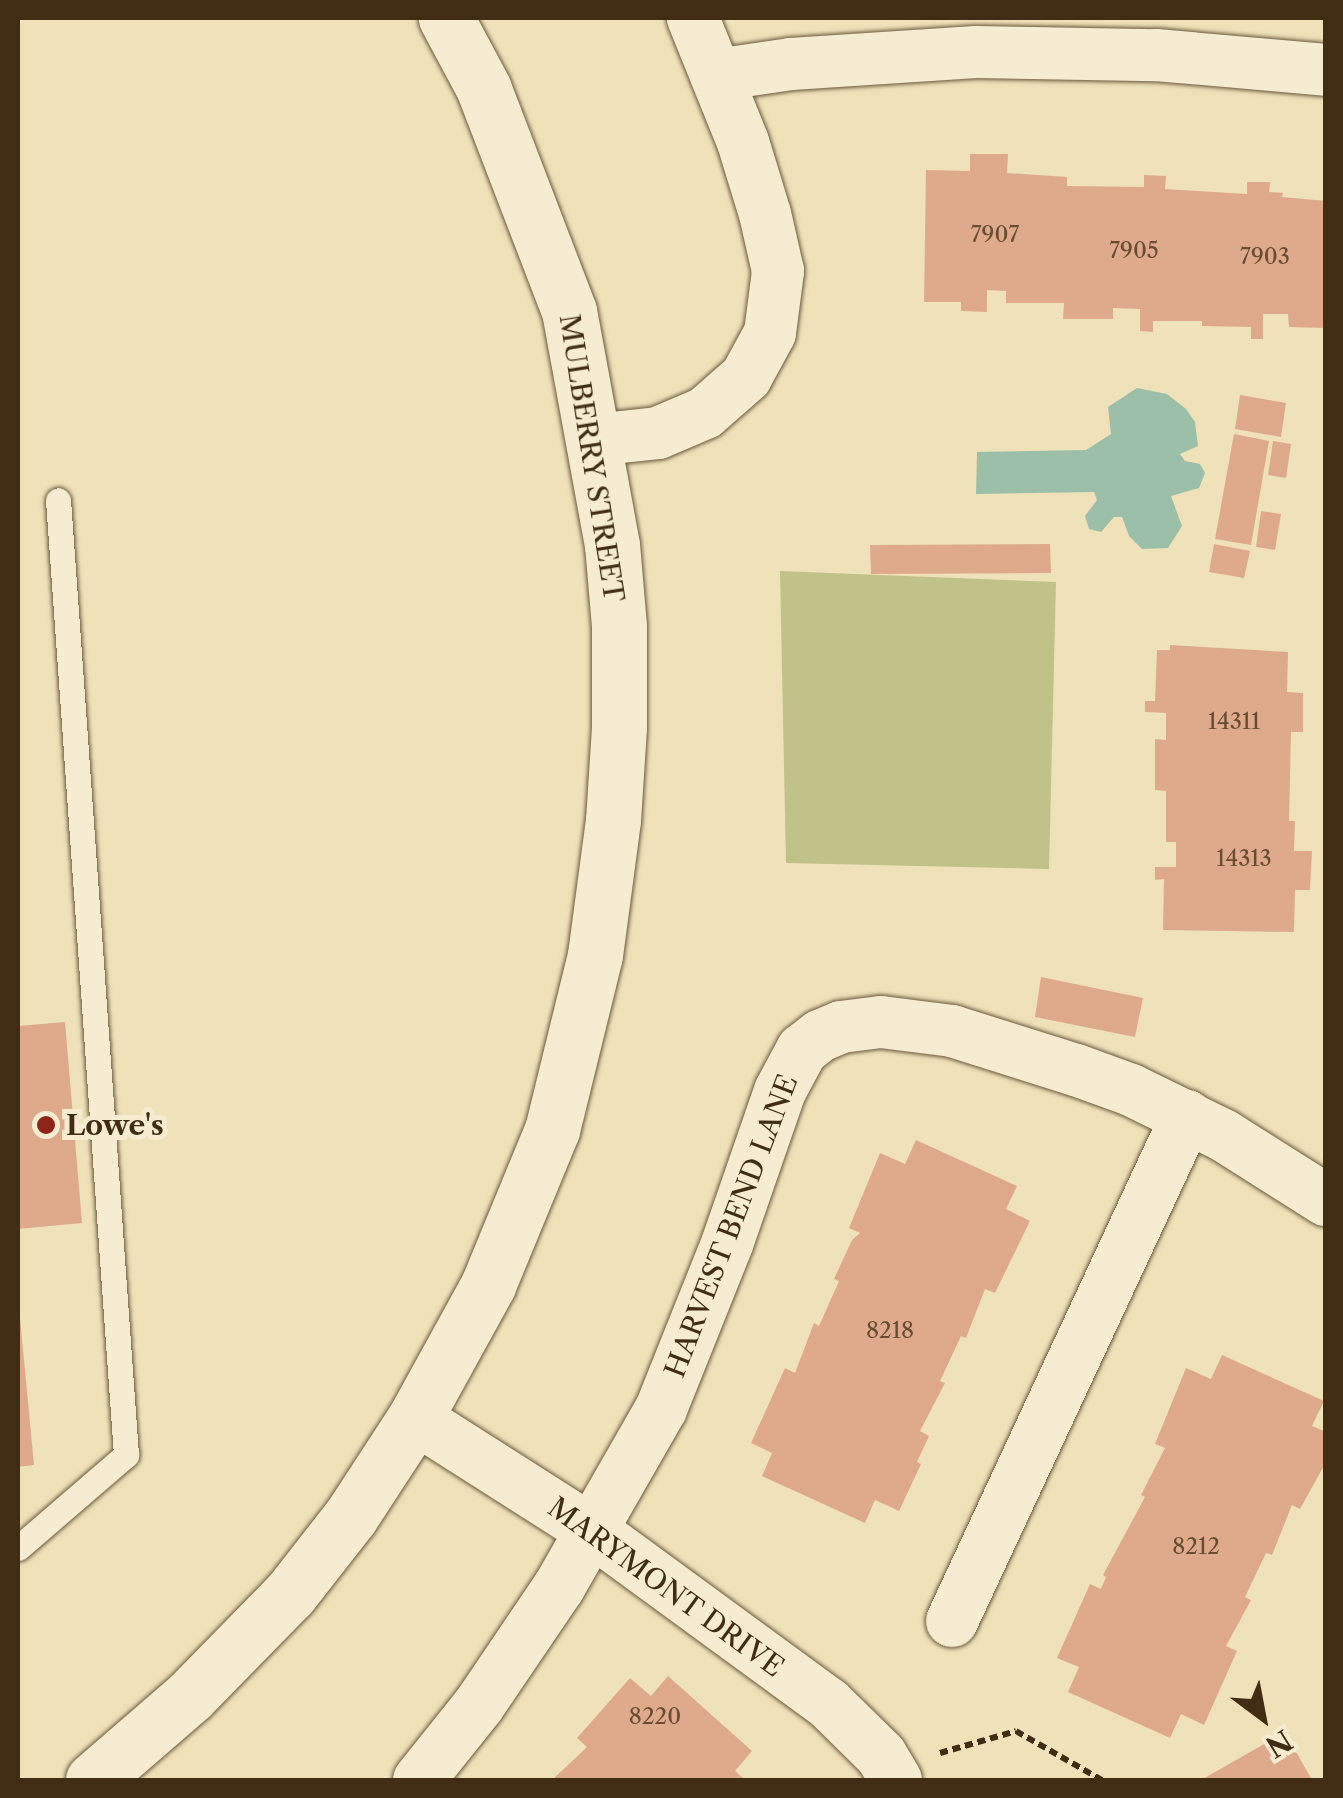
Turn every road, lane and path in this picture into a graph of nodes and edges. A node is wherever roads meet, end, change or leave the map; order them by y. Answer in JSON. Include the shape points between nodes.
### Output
{"nodes":[{"id":1,"x":446,"y":18,"type":"edge"},
{"id":2,"x":692,"y":18,"type":"edge"},
{"id":3,"x":1326,"y":70,"type":"edge"},
{"id":4,"x":716,"y":75,"type":"junction"},
{"id":5,"x":594,"y":440,"type":"junction"},
{"id":6,"x":58,"y":500,"type":"dead end"},
{"id":7,"x":1187,"y":1116,"type":"junction"},
{"id":8,"x":1326,"y":1200,"type":"edge"},
{"id":9,"x":415,"y":1418,"type":"junction"},
{"id":10,"x":594,"y":1532,"type":"junction"},
{"id":11,"x":18,"y":1548,"type":"edge"},
{"id":12,"x":952,"y":1621,"type":"dead end"},
{"id":13,"x":894,"y":1774,"type":"edge"},
{"id":14,"x":93,"y":1780,"type":"edge"},
{"id":15,"x":419,"y":1780,"type":"edge"},
{"id":16,"x":1102,"y":1780,"type":"edge"}],
"edges":[{"from":1,"to":5,"type":"street","name":"MULBERRY STREET","via":[[484,89],[570,310]]},
{"from":2,"to":4,"type":"street"},
{"from":3,"to":4,"type":"street","via":[[1156,55],[976,52]]},
{"from":4,"to":5,"type":"street","via":[[748,160],[778,272],[770,332],[746,378],[705,413],[658,433]]},
{"from":5,"to":9,"type":"street","name":"MULBERRY STREET","via":[[619,626],[613,820],[595,956],[552,1130],[488,1286]]},
{"from":6,"to":11,"type":"lane","via":[[126,1455]]},
{"from":7,"to":8,"type":"street","name":"HARVEST BEND LANE"},
{"from":7,"to":10,"type":"street","name":"HARVEST BEND LANE","via":[[1076,1070],[952,1032],[881,1022],[820,1036],[790,1066],[661,1409]]},
{"from":7,"to":12,"type":"street"},
{"from":9,"to":10,"type":"street","name":"MARYMONT DRIVE"},
{"from":9,"to":14,"type":"street","name":"MULBERRY STREET","via":[[352,1516],[290,1594],[190,1696]]},
{"from":10,"to":13,"type":"street","name":"MARYMONT DRIVE","via":[[828,1703]]},
{"from":10,"to":15,"type":"street","name":"HARVEST BEND LANE","via":[[479,1704]]},
{"from":13,"to":16,"type":"path","via":[[1016,1731]]}]}
